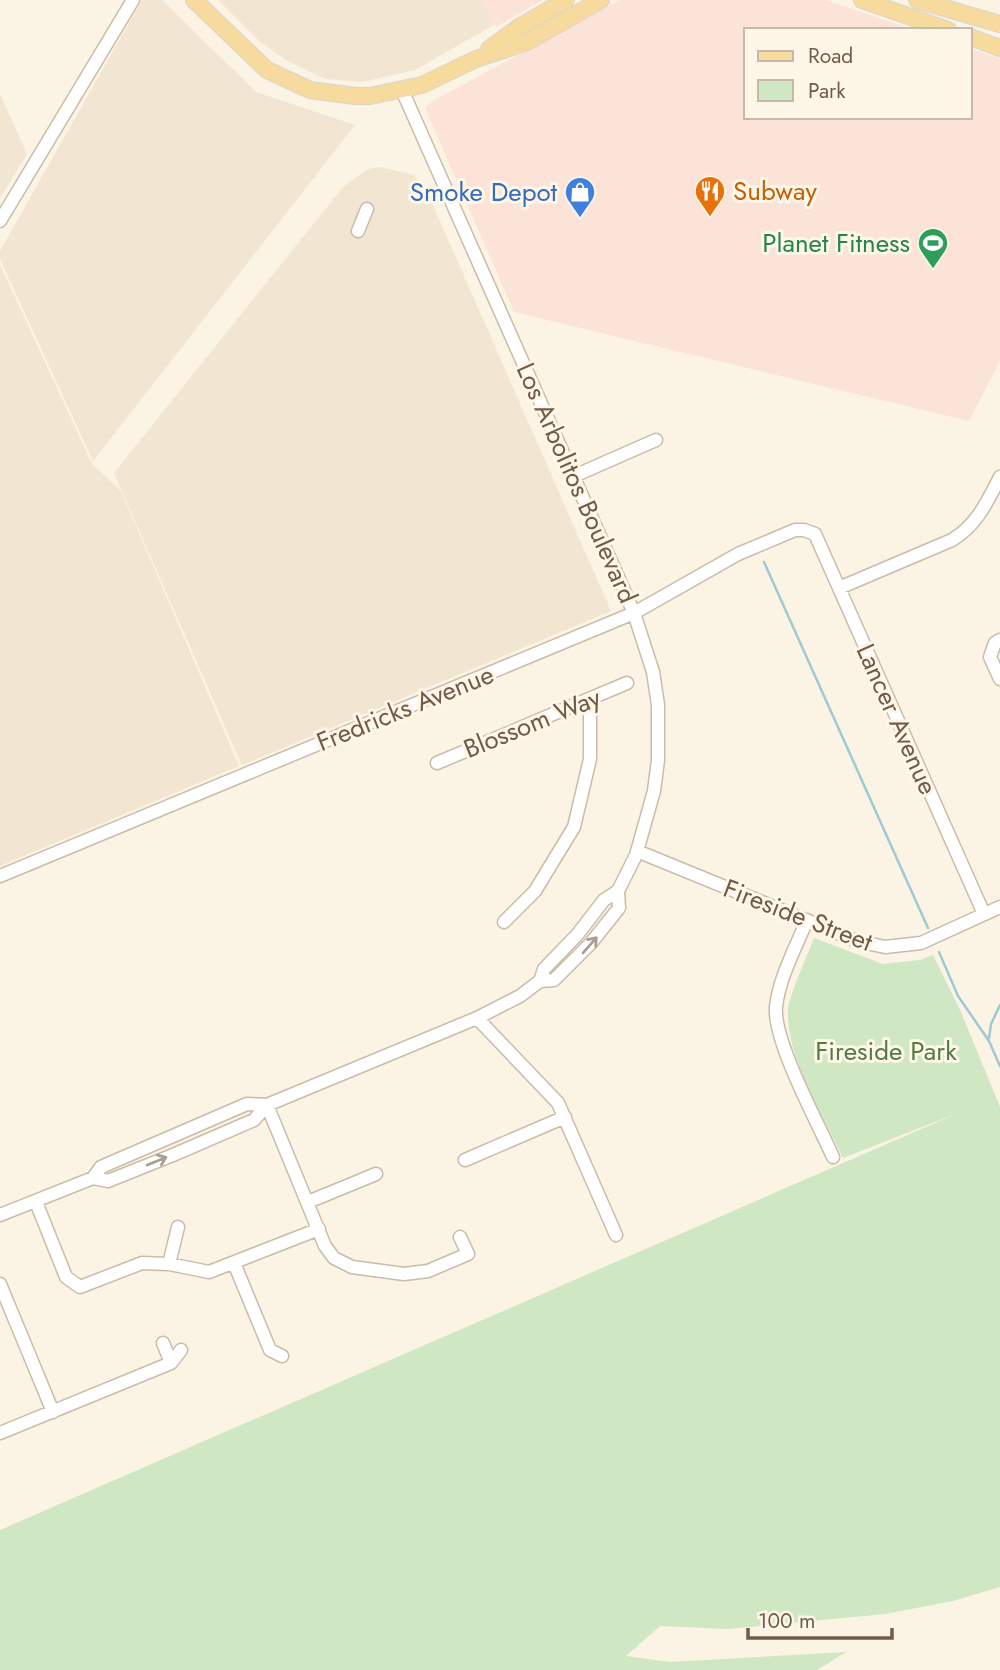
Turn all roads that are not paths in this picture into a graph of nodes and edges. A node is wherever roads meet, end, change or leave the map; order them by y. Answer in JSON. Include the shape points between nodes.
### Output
{"nodes":[{"id":1,"x":133,"y":0,"type":"edge"},
{"id":2,"x":194,"y":0,"type":"edge"},
{"id":3,"x":583,"y":0,"type":"edge"},
{"id":4,"x":601,"y":0,"type":"edge"},
{"id":5,"x":862,"y":0,"type":"edge"},
{"id":6,"x":917,"y":0,"type":"edge"},
{"id":7,"x":561,"y":3,"type":"edge"},
{"id":8,"x":973,"y":16,"type":"junction"},
{"id":9,"x":912,"y":18,"type":"junction"},
{"id":10,"x":564,"y":20,"type":"junction"},
{"id":11,"x":1000,"y":24,"type":"edge"},
{"id":12,"x":942,"y":28,"type":"edge"},
{"id":13,"x":985,"y":39,"type":"edge"},
{"id":14,"x":1000,"y":48,"type":"edge"},
{"id":15,"x":502,"y":50,"type":"junction"},
{"id":16,"x":476,"y":59,"type":"junction"},
{"id":17,"x":402,"y":90,"type":"junction"},
{"id":18,"x":367,"y":209,"type":"dead end"},
{"id":19,"x":0,"y":221,"type":"edge"},
{"id":20,"x":358,"y":231,"type":"dead end"},
{"id":21,"x":656,"y":440,"type":"dead end"},
{"id":22,"x":574,"y":476,"type":"junction"},
{"id":23,"x":1000,"y":477,"type":"edge"},
{"id":24,"x":804,"y":530,"type":"joint"},
{"id":25,"x":839,"y":588,"type":"junction"},
{"id":26,"x":634,"y":613,"type":"junction"},
{"id":27,"x":1000,"y":640,"type":"edge"},
{"id":28,"x":1000,"y":679,"type":"edge"},
{"id":29,"x":627,"y":683,"type":"dead end"},
{"id":30,"x":586,"y":702,"type":"junction"},
{"id":31,"x":437,"y":763,"type":"dead end"},
{"id":32,"x":637,"y":851,"type":"junction"},
{"id":33,"x":0,"y":876,"type":"edge"},
{"id":34,"x":1000,"y":907,"type":"edge"},
{"id":35,"x":984,"y":914,"type":"junction"},
{"id":36,"x":807,"y":920,"type":"junction"},
{"id":37,"x":504,"y":922,"type":"dead end"},
{"id":38,"x":477,"y":1018,"type":"junction"},
{"id":39,"x":267,"y":1105,"type":"junction"},
{"id":40,"x":565,"y":1117,"type":"junction"},
{"id":41,"x":833,"y":1157,"type":"dead end"},
{"id":42,"x":465,"y":1160,"type":"dead end"},
{"id":43,"x":376,"y":1174,"type":"dead end"},
{"id":44,"x":36,"y":1202,"type":"junction"},
{"id":45,"x":308,"y":1202,"type":"junction"},
{"id":46,"x":0,"y":1215,"type":"edge"},
{"id":47,"x":178,"y":1227,"type":"dead end"},
{"id":48,"x":319,"y":1229,"type":"junction"},
{"id":49,"x":616,"y":1235,"type":"dead end"},
{"id":50,"x":460,"y":1237,"type":"dead end"},
{"id":51,"x":234,"y":1263,"type":"junction"},
{"id":52,"x":169,"y":1264,"type":"junction"},
{"id":53,"x":2,"y":1291,"type":"edge"},
{"id":54,"x":163,"y":1343,"type":"dead end"},
{"id":55,"x":181,"y":1350,"type":"dead end"},
{"id":56,"x":282,"y":1356,"type":"dead end"},
{"id":57,"x":171,"y":1363,"type":"junction"},
{"id":58,"x":53,"y":1412,"type":"junction"},
{"id":59,"x":0,"y":1433,"type":"edge"}],
"edges":[{"from":1,"to":19,"type":"street"},
{"from":2,"to":17,"type":"main road","via":[[267,70],[310,90],[355,96]]},
{"from":3,"to":10,"type":"main road"},
{"from":4,"to":10,"type":"main road"},
{"from":5,"to":9,"type":"main road"},
{"from":6,"to":8,"type":"main road"},
{"from":7,"to":15,"type":"main road"},
{"from":7,"to":16,"type":"main road"},
{"from":8,"to":9,"type":"main road","via":[[962,22],[920,10]]},
{"from":8,"to":11,"type":"main road"},
{"from":9,"to":12,"type":"main road"},
{"from":10,"to":15,"type":"main road"},
{"from":13,"to":14,"type":"main road"},
{"from":15,"to":16,"type":"main road"},
{"from":16,"to":17,"type":"main road"},
{"from":17,"to":22,"type":"street","name":"Los Arbolitos Boulevard"},
{"from":18,"to":20,"type":"street"},
{"from":21,"to":22,"type":"street"},
{"from":22,"to":26,"type":"street","name":"Los Arbolitos Boulevard"},
{"from":23,"to":25,"type":"street","via":[[982,512],[965,532]]},
{"from":24,"to":25,"type":"street","name":"Lancer Avenue","via":[[815,534]]},
{"from":24,"to":26,"type":"street","name":"Fredricks Avenue","via":[[738,554]]},
{"from":25,"to":35,"type":"street","name":"Lancer Avenue"},
{"from":26,"to":32,"type":"street","name":"Los Arbolitos Boulevard","via":[[653,674],[659,760]]},
{"from":26,"to":33,"type":"street","name":"Fredricks Avenue"},
{"from":27,"to":28,"type":"street","via":[[990,657]]},
{"from":29,"to":30,"type":"street","name":"Blossom Way"},
{"from":30,"to":31,"type":"street","name":"Blossom Way"},
{"from":30,"to":37,"type":"street","via":[[590,759],[574,827],[535,891]]},
{"from":32,"to":36,"type":"street","name":"Fireside Street"},
{"from":32,"to":38,"type":"street","name":"Los Arbolitos Boulevard","via":[[618,891],[604,900],[544,969],[540,981]]},
{"from":34,"to":35,"type":"street","name":"Fireside Street"},
{"from":35,"to":36,"type":"street","name":"Fireside Street","via":[[921,943],[885,947]]},
{"from":36,"to":41,"type":"street","via":[[776,1009],[782,1044]]},
{"from":38,"to":39,"type":"street","name":"Los Arbolitos Boulevard"},
{"from":38,"to":40,"type":"street","via":[[554,1099]]},
{"from":39,"to":44,"type":"street","name":"Los Arbolitos Boulevard","via":[[254,1120],[173,1155],[108,1181],[93,1178]]},
{"from":39,"to":45,"type":"street"},
{"from":40,"to":42,"type":"street"},
{"from":40,"to":49,"type":"street"},
{"from":43,"to":45,"type":"street"},
{"from":44,"to":46,"type":"street","name":"Los Arbolitos Boulevard"},
{"from":44,"to":52,"type":"street","via":[[66,1277],[80,1287],[142,1263]]},
{"from":45,"to":48,"type":"street"},
{"from":47,"to":52,"type":"street"},
{"from":48,"to":50,"type":"street","via":[[334,1258],[352,1267],[404,1274],[428,1272],[468,1254]]},
{"from":48,"to":51,"type":"street"},
{"from":51,"to":52,"type":"street","via":[[209,1272]]},
{"from":51,"to":56,"type":"street","via":[[270,1350]]},
{"from":53,"to":58,"type":"street"},
{"from":54,"to":57,"type":"street"},
{"from":55,"to":57,"type":"street"},
{"from":57,"to":58,"type":"street"},
{"from":58,"to":59,"type":"street"}]}
